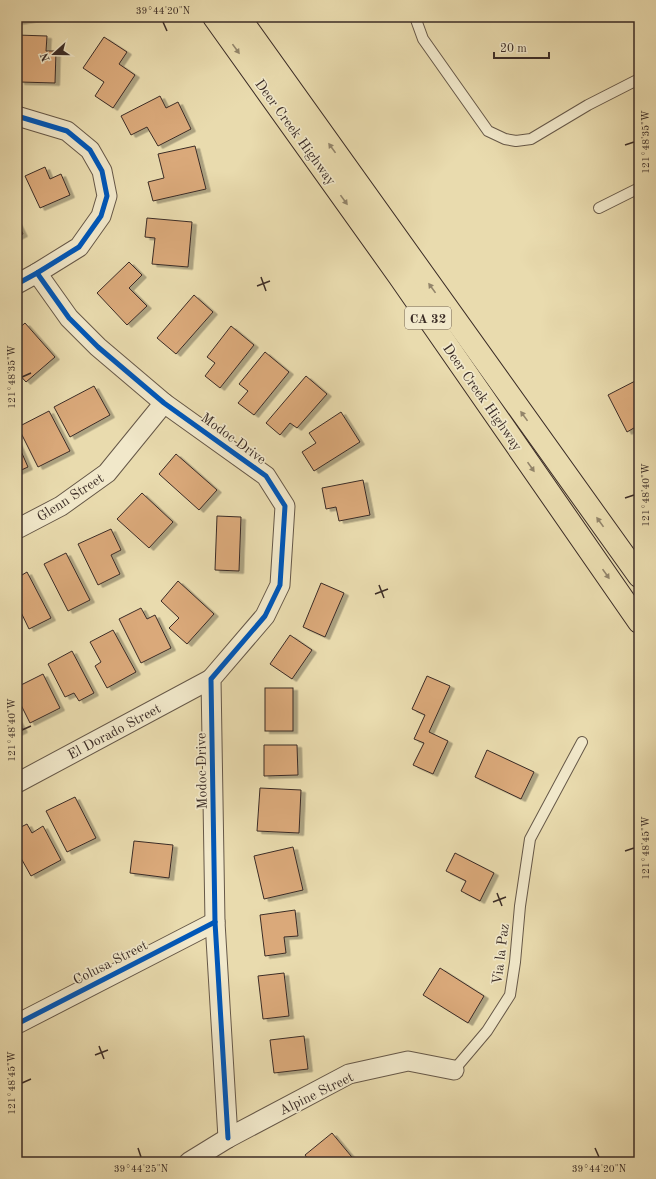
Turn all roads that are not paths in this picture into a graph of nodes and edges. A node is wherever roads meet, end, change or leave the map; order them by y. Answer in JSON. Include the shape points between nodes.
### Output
{"nodes":[{"id":1,"x":214,"y":17,"type":"edge"},
{"id":2,"x":239,"y":17,"type":"edge"},
{"id":3,"x":415,"y":17,"type":"edge"},
{"id":4,"x":639,"y":79,"type":"edge"},
{"id":5,"x":17,"y":116,"type":"edge"},
{"id":6,"x":639,"y":188,"type":"edge"},
{"id":7,"x":600,"y":208,"type":"dead end"},
{"id":8,"x":37,"y":273,"type":"junction"},
{"id":9,"x":17,"y":284,"type":"edge"},
{"id":10,"x":164,"y":403,"type":"junction"},
{"id":11,"x":17,"y":530,"type":"edge"},
{"id":12,"x":639,"y":576,"type":"edge"},
{"id":13,"x":639,"y":622,"type":"edge"},
{"id":14,"x":211,"y":679,"type":"junction"},
{"id":15,"x":582,"y":742,"type":"dead end"},
{"id":16,"x":17,"y":783,"type":"edge"},
{"id":17,"x":215,"y":922,"type":"junction"},
{"id":18,"x":17,"y":1024,"type":"edge"},
{"id":19,"x":454,"y":1070,"type":"joint"},
{"id":20,"x":228,"y":1138,"type":"junction"},
{"id":21,"x":189,"y":1162,"type":"edge"}],
"edges":[{"from":1,"to":13,"type":"main road","name":"Deer Creek Highway","number":"CA 32","one_way":true,"via":[[399,276]]},
{"from":12,"to":2,"type":"main road","name":"Deer Creek Highway","number":"CA 32","one_way":true},
{"from":3,"to":4,"type":"lane","via":[[423,39],[488,131],[505,139],[531,139],[588,105]]},
{"from":5,"to":8,"type":"street","via":[[67,131],[90,150],[102,171],[107,196],[101,216],[79,247]]},
{"from":6,"to":7,"type":"lane"},
{"from":8,"to":9,"type":"street"},
{"from":8,"to":10,"type":"street","name":"Modoc Drive","via":[[68,318]]},
{"from":10,"to":11,"type":"street","name":"Glenn Street","via":[[107,473],[60,506]]},
{"from":10,"to":14,"type":"street","name":"Modoc Drive","via":[[266,476],[285,506],[280,584],[265,616]]},
{"from":14,"to":16,"type":"street","name":"El Dorado Street"},
{"from":14,"to":17,"type":"street","name":"Modoc Drive"},
{"from":15,"to":19,"type":"lane","name":"Via la Paz","via":[[530,839],[510,994],[487,1031]]},
{"from":17,"to":18,"type":"street","name":"Colusa Street"},
{"from":17,"to":20,"type":"street","name":"Modoc Drive"},
{"from":19,"to":20,"type":"street","name":"Alpine Street","via":[[408,1061],[349,1074]]},
{"from":20,"to":21,"type":"street","name":"Alpine Street"}]}
